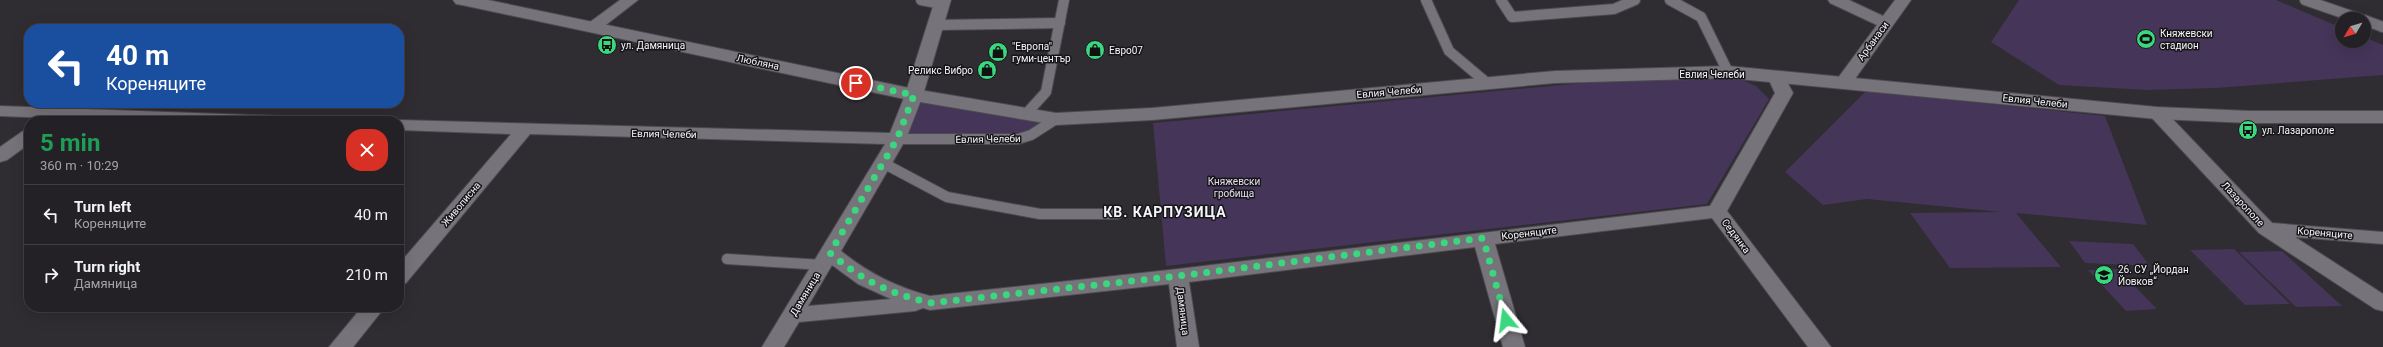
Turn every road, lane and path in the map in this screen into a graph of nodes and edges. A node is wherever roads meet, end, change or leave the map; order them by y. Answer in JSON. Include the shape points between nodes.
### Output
{"nodes":[{"id":1,"x":462,"y":0,"type":"edge"},
{"id":2,"x":630,"y":0,"type":"edge"},
{"id":3,"x":921,"y":0,"type":"edge"},
{"id":4,"x":1064,"y":0,"type":"edge"},
{"id":5,"x":1426,"y":0,"type":"edge"},
{"id":6,"x":1500,"y":0,"type":"edge"},
{"id":7,"x":1635,"y":0,"type":"edge"},
{"id":8,"x":1670,"y":0,"type":"edge"},
{"id":9,"x":1836,"y":0,"type":"edge"},
{"id":10,"x":1903,"y":0,"type":"edge"},
{"id":11,"x":2305,"y":0,"type":"edge"},
{"id":12,"x":942,"y":2,"type":"edge"},
{"id":13,"x":2340,"y":12,"type":"edge"},
{"id":14,"x":1060,"y":23,"type":"junction"},
{"id":15,"x":1886,"y":23,"type":"junction"},
{"id":16,"x":2371,"y":23,"type":"edge"},
{"id":17,"x":935,"y":25,"type":"junction"},
{"id":18,"x":2383,"y":27,"type":"edge"},
{"id":19,"x":592,"y":28,"type":"junction"},
{"id":20,"x":1728,"y":72,"type":"junction"},
{"id":21,"x":1776,"y":76,"type":"junction"},
{"id":22,"x":1844,"y":82,"type":"junction"},
{"id":23,"x":1487,"y":83,"type":"junction"},
{"id":24,"x":914,"y":95,"type":"junction"},
{"id":25,"x":0,"y":111,"type":"edge"},
{"id":26,"x":2157,"y":113,"type":"junction"},
{"id":27,"x":1026,"y":114,"type":"junction"},
{"id":28,"x":46,"y":116,"type":"edge"},
{"id":29,"x":2383,"y":117,"type":"edge"},
{"id":30,"x":1056,"y":119,"type":"junction"},
{"id":31,"x":404,"y":125,"type":"edge"},
{"id":32,"x":524,"y":130,"type":"junction"},
{"id":33,"x":24,"y":139,"type":"edge"},
{"id":34,"x":897,"y":139,"type":"junction"},
{"id":35,"x":0,"y":156,"type":"edge"},
{"id":36,"x":883,"y":162,"type":"junction"},
{"id":37,"x":1716,"y":211,"type":"junction"},
{"id":38,"x":1117,"y":214,"type":"dead end"},
{"id":39,"x":2266,"y":228,"type":"junction"},
{"id":40,"x":1483,"y":238,"type":"junction"},
{"id":41,"x":2383,"y":238,"type":"edge"},
{"id":42,"x":727,"y":259,"type":"dead end"},
{"id":43,"x":826,"y":259,"type":"junction"},
{"id":44,"x":404,"y":272,"type":"edge"},
{"id":45,"x":1178,"y":276,"type":"junction"},
{"id":46,"x":930,"y":303,"type":"junction"},
{"id":47,"x":2383,"y":304,"type":"edge"},
{"id":48,"x":370,"y":312,"type":"edge"},
{"id":49,"x":793,"y":315,"type":"junction"},
{"id":50,"x":340,"y":347,"type":"edge"},
{"id":51,"x":773,"y":347,"type":"edge"},
{"id":52,"x":1188,"y":347,"type":"edge"},
{"id":53,"x":1514,"y":347,"type":"edge"},
{"id":54,"x":1820,"y":347,"type":"edge"}],
"edges":[{"from":1,"to":19,"type":"street","name":"Любляна"},
{"from":2,"to":19,"type":"street"},
{"from":3,"to":12,"type":"lane"},
{"from":4,"to":14,"type":"lane"},
{"from":5,"to":23,"type":"lane","via":[[1449,51]]},
{"from":6,"to":7,"type":"lane","via":[[1512,17],[1614,9]]},
{"from":8,"to":20,"type":"lane","via":[[1701,18]]},
{"from":9,"to":15,"type":"street"},
{"from":10,"to":15,"type":"street","name":"Арбанаси"},
{"from":11,"to":13,"type":"lane"},
{"from":12,"to":17,"type":"street","name":"Дамяница"},
{"from":14,"to":17,"type":"lane"},
{"from":14,"to":27,"type":"lane","via":[[1046,92]]},
{"from":15,"to":22,"type":"street","name":"Арбанаси"},
{"from":16,"to":18,"type":"lane"},
{"from":17,"to":24,"type":"street","name":"Дамяница"},
{"from":19,"to":24,"type":"street","name":"Любляна"},
{"from":20,"to":21,"type":"street","name":"Евлия Челеби"},
{"from":20,"to":23,"type":"street","name":"Евлия Челеби","via":[[1555,77]]},
{"from":21,"to":22,"type":"street","name":"Евлия Челеби"},
{"from":21,"to":37,"type":"street","name":"Седянка","via":[[1784,93]]},
{"from":22,"to":26,"type":"street","name":"Евлия Челеби"},
{"from":23,"to":30,"type":"street","name":"Евлия Челеби","via":[[1152,114]]},
{"from":24,"to":27,"type":"street","name":"Любляна"},
{"from":24,"to":34,"type":"street","name":"Дамяница"},
{"from":25,"to":28,"type":"street"},
{"from":26,"to":29,"type":"street","name":"Евлия Челеби","via":[[2250,117]]},
{"from":26,"to":39,"type":"street","name":"Лазарополе"},
{"from":27,"to":30,"type":"street","name":"Любляна"},
{"from":30,"to":34,"type":"lane","name":"Евлия Челеби","via":[[1031,136],[1018,139]]},
{"from":31,"to":32,"type":"street","name":"Евлия Челеби"},
{"from":32,"to":34,"type":"street","name":"Евлия Челеби"},
{"from":32,"to":44,"type":"street","name":"Живописна"},
{"from":33,"to":35,"type":"street"},
{"from":34,"to":36,"type":"street","name":"Дамяница"},
{"from":36,"to":38,"type":"lane","via":[[947,197],[1040,214]]},
{"from":36,"to":43,"type":"street","name":"Дамяница"},
{"from":37,"to":40,"type":"street","name":"Кореняците"},
{"from":37,"to":54,"type":"street","name":"Седянка"},
{"from":39,"to":41,"type":"street","name":"Кореняците"},
{"from":39,"to":47,"type":"street","name":"Лазарополе"},
{"from":40,"to":45,"type":"street","name":"Кореняците"},
{"from":40,"to":53,"type":"street"},
{"from":42,"to":43,"type":"lane"},
{"from":43,"to":46,"type":"street","name":"Кореняците","via":[[894,294]]},
{"from":43,"to":49,"type":"street","name":"Дамяница"},
{"from":45,"to":46,"type":"street","name":"Кореняците"},
{"from":45,"to":52,"type":"street","name":"Дамяница"},
{"from":46,"to":49,"type":"street"},
{"from":48,"to":50,"type":"street"},
{"from":49,"to":51,"type":"street","name":"Дамяница"}]}
